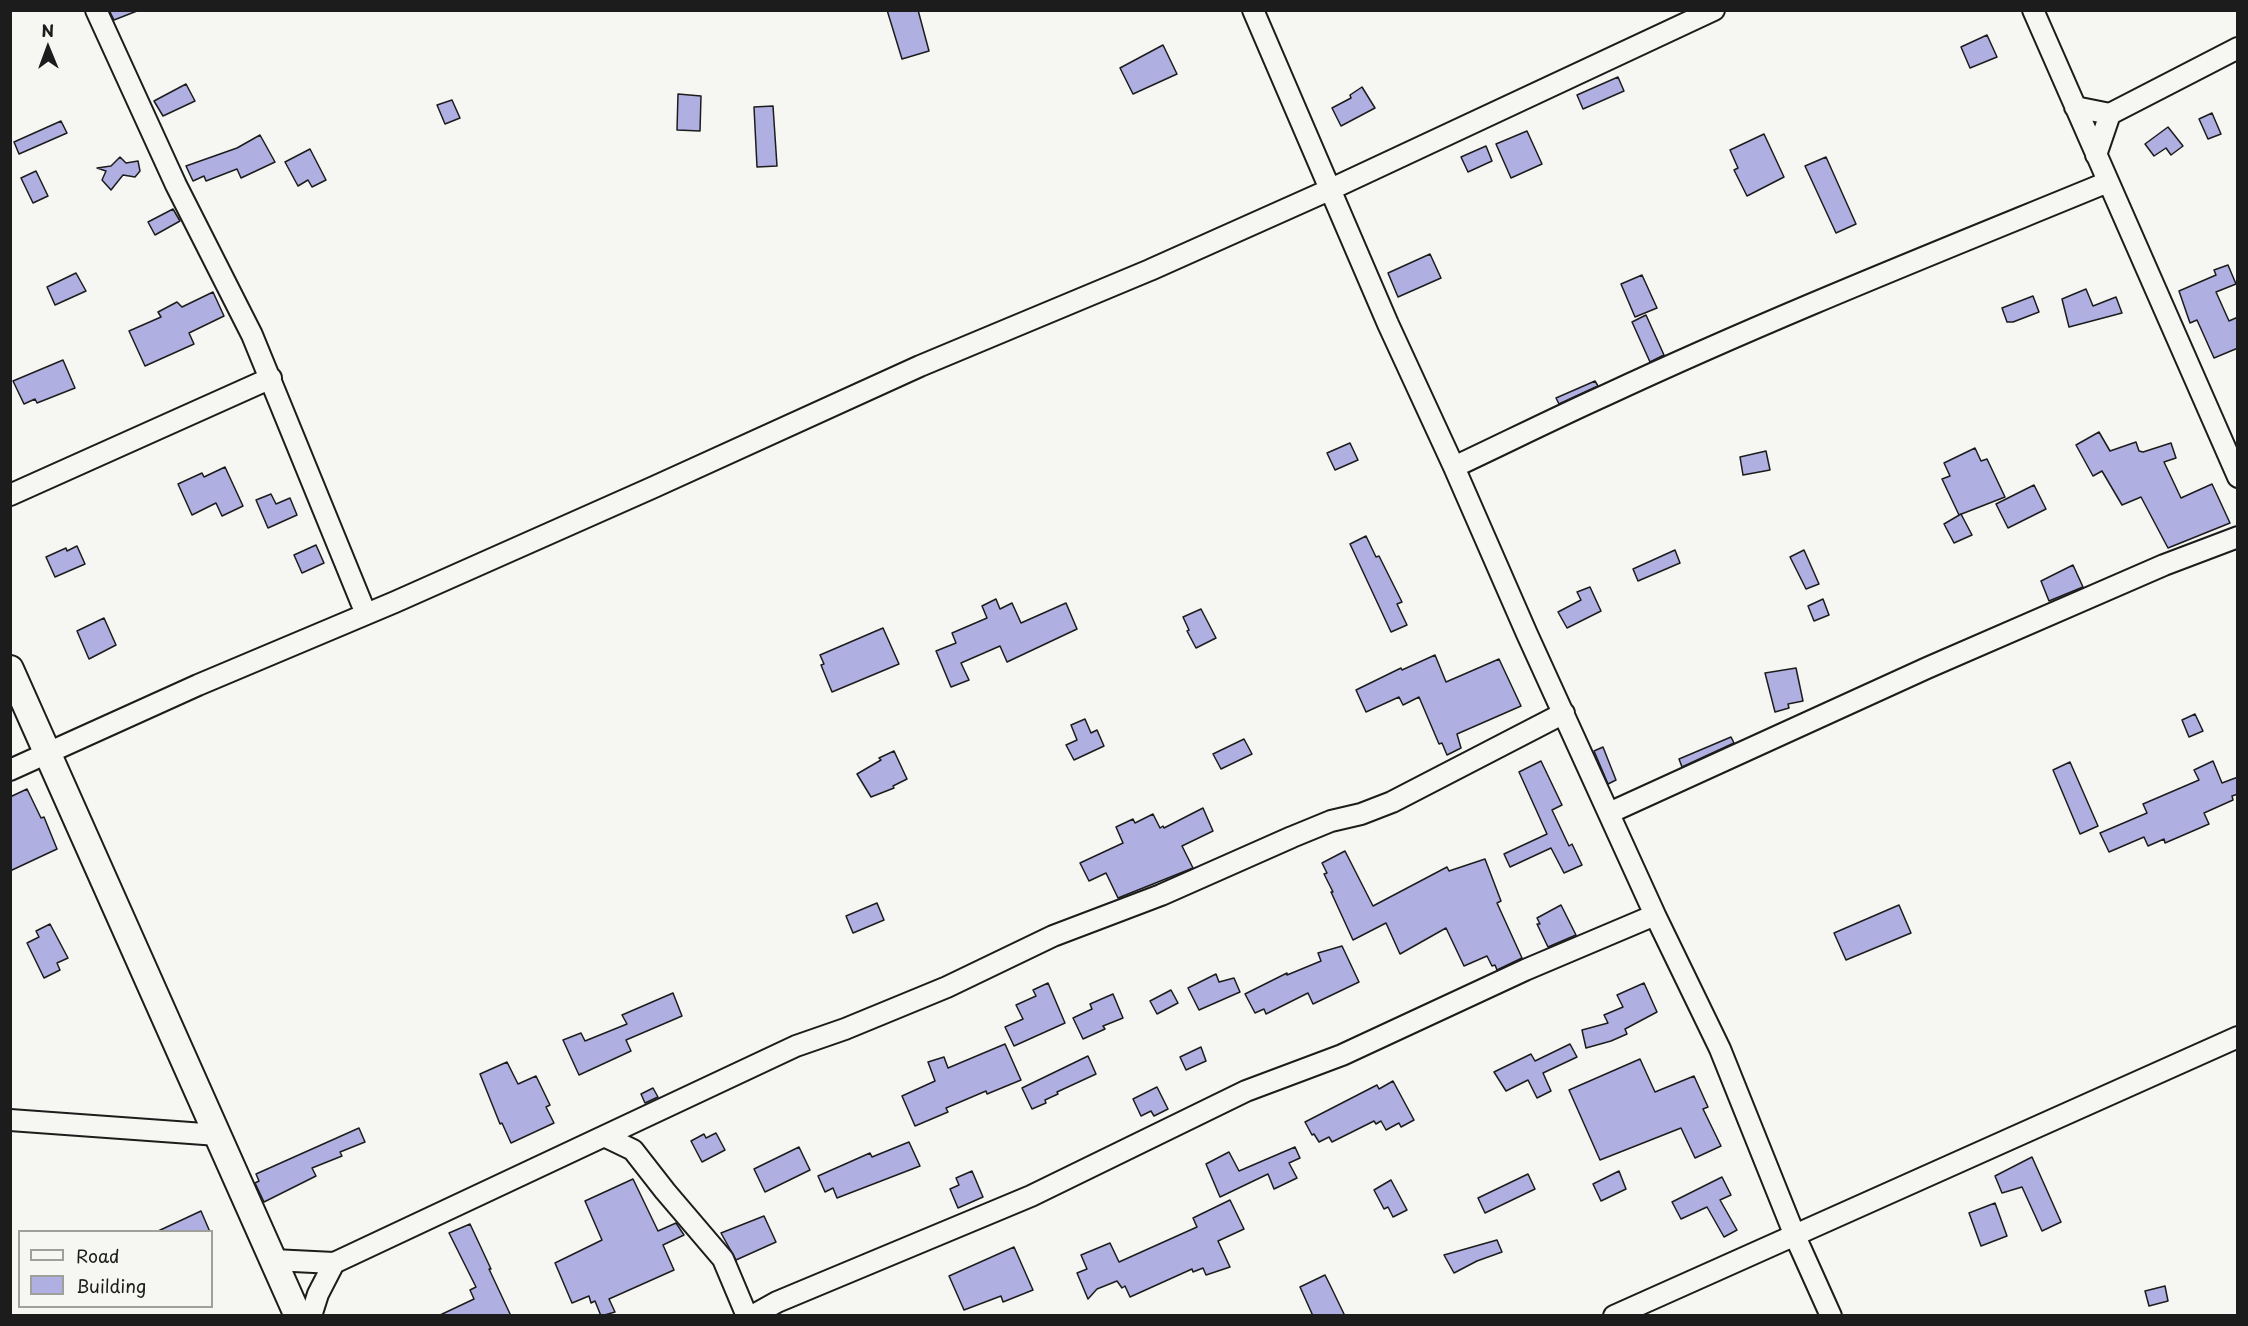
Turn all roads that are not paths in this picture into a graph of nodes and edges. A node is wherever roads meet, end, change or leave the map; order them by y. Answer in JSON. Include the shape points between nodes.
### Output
{"nodes":[{"id":1,"x":96,"y":10,"type":"edge"},
{"id":2,"x":1253,"y":10,"type":"edge"},
{"id":3,"x":1714,"y":10,"type":"edge"},
{"id":4,"x":2033,"y":10,"type":"edge"},
{"id":5,"x":2238,"y":48,"type":"edge"},
{"id":6,"x":2075,"y":107,"type":"junction"},
{"id":7,"x":2110,"y":114,"type":"junction"},
{"id":8,"x":2096,"y":154,"type":"junction"},
{"id":9,"x":2108,"y":182,"type":"junction"},
{"id":10,"x":1329,"y":190,"type":"junction"},
{"id":11,"x":270,"y":378,"type":"junction"},
{"id":12,"x":1454,"y":467,"type":"junction"},
{"id":13,"x":2238,"y":477,"type":"edge"},
{"id":14,"x":10,"y":495,"type":"edge"},
{"id":15,"x":2238,"y":537,"type":"edge"},
{"id":16,"x":366,"y":614,"type":"junction"},
{"id":17,"x":10,"y":669,"type":"edge"},
{"id":18,"x":1564,"y":713,"type":"junction"},
{"id":19,"x":47,"y":754,"type":"junction"},
{"id":20,"x":10,"y":770,"type":"edge"},
{"id":21,"x":1609,"y":813,"type":"junction"},
{"id":22,"x":1654,"y":915,"type":"junction"},
{"id":23,"x":2238,"y":1037,"type":"edge"},
{"id":24,"x":10,"y":1120,"type":"edge"},
{"id":25,"x":218,"y":1135,"type":"junction"},
{"id":26,"x":606,"y":1137,"type":"junction"},
{"id":27,"x":1794,"y":1236,"type":"junction"},
{"id":28,"x":273,"y":1260,"type":"junction"},
{"id":29,"x":334,"y":1263,"type":"junction"},
{"id":30,"x":298,"y":1316,"type":"edge"},
{"id":31,"x":311,"y":1316,"type":"edge"},
{"id":32,"x":747,"y":1316,"type":"edge"},
{"id":33,"x":752,"y":1316,"type":"edge"},
{"id":34,"x":1614,"y":1316,"type":"edge"},
{"id":35,"x":1831,"y":1316,"type":"edge"}],
"edges":[{"from":1,"to":11,"type":"street"},
{"from":2,"to":10,"type":"street"},
{"from":3,"to":10,"type":"street"},
{"from":4,"to":6,"type":"street"},
{"from":5,"to":7,"type":"street"},
{"from":6,"to":7,"type":"street"},
{"from":6,"to":8,"type":"street"},
{"from":7,"to":8,"type":"street"},
{"from":8,"to":9,"type":"street"},
{"from":9,"to":12,"type":"street","via":[[1853,286],[1606,394]]},
{"from":9,"to":13,"type":"street"},
{"from":10,"to":12,"type":"street"},
{"from":10,"to":16,"type":"street","via":[[920,366]]},
{"from":11,"to":14,"type":"street"},
{"from":11,"to":16,"type":"street"},
{"from":12,"to":18,"type":"street"},
{"from":15,"to":21,"type":"street","via":[[2164,565],[1938,664]]},
{"from":16,"to":19,"type":"street"},
{"from":17,"to":19,"type":"street"},
{"from":18,"to":21,"type":"street"},
{"from":18,"to":26,"type":"street","via":[[1392,802],[1331,821],[1161,895],[1053,936],[947,987],[796,1046]]},
{"from":19,"to":20,"type":"street"},
{"from":19,"to":25,"type":"street"},
{"from":21,"to":22,"type":"street"},
{"from":22,"to":27,"type":"street","via":[[1720,1048]]},
{"from":22,"to":33,"type":"street","via":[[1342,1055],[1246,1091],[1031,1196]]},
{"from":23,"to":27,"type":"street"},
{"from":24,"to":25,"type":"street"},
{"from":25,"to":28,"type":"street"},
{"from":26,"to":29,"type":"street"},
{"from":26,"to":32,"type":"street","via":[[633,1150],[723,1259]]},
{"from":27,"to":34,"type":"street"},
{"from":27,"to":35,"type":"street"},
{"from":28,"to":29,"type":"street"},
{"from":28,"to":30,"type":"street"},
{"from":29,"to":31,"type":"street"}]}
